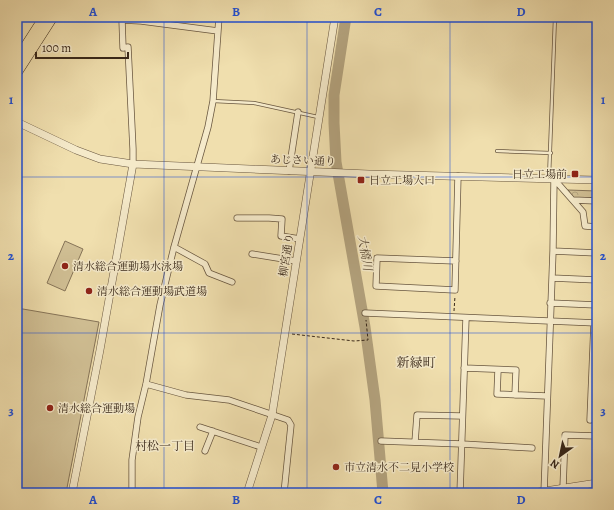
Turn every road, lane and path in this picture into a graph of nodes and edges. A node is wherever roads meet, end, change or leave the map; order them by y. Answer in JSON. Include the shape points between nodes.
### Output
{"nodes":[{"id":1,"x":44,"y":17,"type":"edge"},
{"id":2,"x":53,"y":17,"type":"edge"},
{"id":3,"x":219,"y":17,"type":"edge"},
{"id":4,"x":335,"y":17,"type":"edge"},
{"id":5,"x":555,"y":17,"type":"edge"},
{"id":6,"x":218,"y":31,"type":"junction"},
{"id":7,"x":17,"y":59,"type":"edge"},
{"id":8,"x":17,"y":74,"type":"edge"},
{"id":9,"x":213,"y":101,"type":"junction"},
{"id":10,"x":298,"y":112,"type":"junction"},
{"id":11,"x":319,"y":118,"type":"junction"},
{"id":12,"x":17,"y":122,"type":"edge"},
{"id":13,"x":497,"y":151,"type":"dead end"},
{"id":14,"x":551,"y":153,"type":"junction"},
{"id":15,"x":133,"y":164,"type":"junction"},
{"id":16,"x":197,"y":167,"type":"junction"},
{"id":17,"x":289,"y":170,"type":"junction"},
{"id":18,"x":310,"y":172,"type":"junction"},
{"id":19,"x":458,"y":176,"type":"junction"},
{"id":20,"x":552,"y":179,"type":"junction"},
{"id":21,"x":597,"y":180,"type":"edge"},
{"id":22,"x":573,"y":200,"type":"junction"},
{"id":23,"x":597,"y":201,"type":"edge"},
{"id":24,"x":237,"y":218,"type":"dead end"},
{"id":25,"x":597,"y":227,"type":"edge"},
{"id":26,"x":300,"y":239,"type":"junction"},
{"id":27,"x":174,"y":247,"type":"junction"},
{"id":28,"x":553,"y":251,"type":"junction"},
{"id":29,"x":597,"y":253,"type":"edge"},
{"id":30,"x":252,"y":254,"type":"dead end"},
{"id":31,"x":456,"y":261,"type":"junction"},
{"id":32,"x":296,"y":262,"type":"junction"},
{"id":33,"x":552,"y":278,"type":"junction"},
{"id":34,"x":597,"y":280,"type":"edge"},
{"id":35,"x":232,"y":282,"type":"dead end"},
{"id":36,"x":455,"y":290,"type":"junction"},
{"id":37,"x":550,"y":303,"type":"junction"},
{"id":38,"x":597,"y":305,"type":"edge"},
{"id":39,"x":365,"y":313,"type":"joint"},
{"id":40,"x":454,"y":317,"type":"junction"},
{"id":41,"x":466,"y":318,"type":"junction"},
{"id":42,"x":550,"y":322,"type":"junction"},
{"id":43,"x":595,"y":323,"type":"edge"},
{"id":44,"x":285,"y":333,"type":"junction"},
{"id":45,"x":464,"y":368,"type":"junction"},
{"id":46,"x":498,"y":370,"type":"junction"},
{"id":47,"x":146,"y":384,"type":"junction"},
{"id":48,"x":515,"y":395,"type":"junction"},
{"id":49,"x":547,"y":396,"type":"junction"},
{"id":50,"x":272,"y":415,"type":"junction"},
{"id":51,"x":462,"y":416,"type":"junction"},
{"id":52,"x":590,"y":420,"type":"dead end"},
{"id":53,"x":200,"y":427,"type":"dead end"},
{"id":54,"x":213,"y":431,"type":"junction"},
{"id":55,"x":597,"y":436,"type":"edge"},
{"id":56,"x":381,"y":441,"type":"dead end"},
{"id":57,"x":415,"y":442,"type":"junction"},
{"id":58,"x":462,"y":444,"type":"junction"},
{"id":59,"x":261,"y":447,"type":"junction"},
{"id":60,"x":532,"y":448,"type":"dead end"},
{"id":61,"x":205,"y":451,"type":"dead end"},
{"id":62,"x":597,"y":483,"type":"edge"},
{"id":63,"x":563,"y":488,"type":"junction"},
{"id":64,"x":544,"y":492,"type":"edge"},
{"id":65,"x":72,"y":493,"type":"edge"},
{"id":66,"x":132,"y":493,"type":"edge"},
{"id":67,"x":247,"y":493,"type":"edge"},
{"id":68,"x":284,"y":493,"type":"edge"},
{"id":69,"x":460,"y":493,"type":"edge"},
{"id":70,"x":532,"y":493,"type":"edge"}],
"edges":[{"from":1,"to":7,"type":"highway"},
{"from":2,"to":8,"type":"highway"},
{"from":3,"to":6,"type":"street"},
{"from":4,"to":11,"type":"street","name":"柳宮通り"},
{"from":5,"to":14,"type":"lane"},
{"from":6,"to":9,"type":"street"},
{"from":6,"to":15,"type":"street","via":[[122,20],[123,48],[128,47]]},
{"from":9,"to":10,"type":"lane","via":[[254,103]]},
{"from":9,"to":16,"type":"street"},
{"from":10,"to":11,"type":"lane"},
{"from":10,"to":17,"type":"street"},
{"from":11,"to":18,"type":"street","name":"柳宮通り"},
{"from":12,"to":15,"type":"street","name":"あじさい通り","via":[[100,159]]},
{"from":13,"to":14,"type":"lane"},
{"from":14,"to":20,"type":"lane"},
{"from":15,"to":16,"type":"street","name":"あじさい通り"},
{"from":15,"to":65,"type":"street"},
{"from":16,"to":17,"type":"street","name":"あじさい通り"},
{"from":16,"to":27,"type":"street"},
{"from":17,"to":18,"type":"street","name":"あじさい通り"},
{"from":18,"to":19,"type":"street","name":"あじさい通り"},
{"from":18,"to":26,"type":"street","name":"柳宮通り"},
{"from":19,"to":20,"type":"street","name":"あじさい通り"},
{"from":19,"to":31,"type":"street"},
{"from":20,"to":21,"type":"street","name":"あじさい通り"},
{"from":20,"to":22,"type":"street"},
{"from":20,"to":28,"type":"street"},
{"from":22,"to":23,"type":"street"},
{"from":22,"to":25,"type":"street","via":[[583,212],[585,226]]},
{"from":24,"to":26,"type":"street","via":[[282,219],[281,236]]},
{"from":26,"to":32,"type":"street","name":"柳宮通り"},
{"from":27,"to":35,"type":"street","via":[[205,264],[210,273]]},
{"from":27,"to":47,"type":"street","via":[[160,305]]},
{"from":28,"to":29,"type":"street"},
{"from":28,"to":33,"type":"street"},
{"from":30,"to":32,"type":"street"},
{"from":31,"to":36,"type":"street"},
{"from":31,"to":36,"type":"street","via":[[377,258],[376,286]]},
{"from":32,"to":44,"type":"street","name":"柳宮通り"},
{"from":33,"to":34,"type":"street"},
{"from":33,"to":37,"type":"street"},
{"from":36,"to":40,"type":"path"},
{"from":37,"to":38,"type":"street"},
{"from":37,"to":42,"type":"street"},
{"from":39,"to":40,"type":"street"},
{"from":39,"to":44,"type":"path","via":[[368,340],[354,341]]},
{"from":40,"to":41,"type":"street"},
{"from":41,"to":42,"type":"street"},
{"from":41,"to":45,"type":"street"},
{"from":42,"to":43,"type":"street"},
{"from":42,"to":49,"type":"street"},
{"from":43,"to":52,"type":"street"},
{"from":44,"to":50,"type":"street","name":"柳宮通り"},
{"from":45,"to":46,"type":"street"},
{"from":45,"to":51,"type":"street"},
{"from":46,"to":48,"type":"street","via":[[497,394]]},
{"from":46,"to":48,"type":"street","via":[[516,370]]},
{"from":47,"to":50,"type":"street","via":[[186,395],[229,400]]},
{"from":47,"to":66,"type":"street","via":[[132,460]]},
{"from":48,"to":49,"type":"street"},
{"from":49,"to":64,"type":"street"},
{"from":50,"to":59,"type":"street","name":"柳宮通り"},
{"from":50,"to":68,"type":"street","via":[[288,420],[291,425]]},
{"from":51,"to":57,"type":"street","via":[[417,415]]},
{"from":51,"to":58,"type":"street"},
{"from":53,"to":54,"type":"street"},
{"from":54,"to":59,"type":"street"},
{"from":54,"to":61,"type":"street"},
{"from":55,"to":63,"type":"street","via":[[565,435]]},
{"from":56,"to":57,"type":"street"},
{"from":57,"to":58,"type":"street"},
{"from":58,"to":60,"type":"street"},
{"from":58,"to":69,"type":"street"},
{"from":59,"to":67,"type":"street","name":"柳宮通り"},
{"from":62,"to":63,"type":"street"},
{"from":63,"to":64,"type":"street"},
{"from":64,"to":70,"type":"street"}]}
